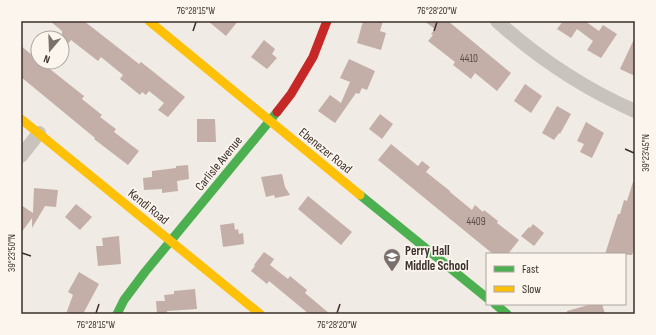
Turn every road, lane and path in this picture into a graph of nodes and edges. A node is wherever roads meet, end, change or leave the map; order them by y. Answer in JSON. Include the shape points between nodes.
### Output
{"nodes":[{"id":1,"x":149,"y":21,"type":"edge"},
{"id":2,"x":326,"y":21,"type":"edge"},
{"id":3,"x":497,"y":21,"type":"edge"},
{"id":4,"x":635,"y":111,"type":"edge"},
{"id":5,"x":21,"y":119,"type":"edge"},
{"id":6,"x":269,"y":120,"type":"junction"},
{"id":7,"x":39,"y":133,"type":"junction"},
{"id":8,"x":21,"y":156,"type":"edge"},
{"id":9,"x":171,"y":241,"type":"junction"},
{"id":10,"x":486,"y":297,"type":"edge"},
{"id":11,"x":496,"y":305,"type":"edge"},
{"id":12,"x":117,"y":314,"type":"edge"},
{"id":13,"x":260,"y":314,"type":"edge"},
{"id":14,"x":507,"y":314,"type":"edge"}],
"edges":[{"from":1,"to":6,"type":"street","name":"Ebenezer Road"},
{"from":2,"to":6,"type":"street","name":"Carlisle Avenue","via":[[305,71],[291,94]]},
{"from":3,"to":4,"type":"street","via":[[565,73],[596,93]]},
{"from":5,"to":7,"type":"street","name":"Kendi Road"},
{"from":6,"to":9,"type":"street","name":"Carlisle Avenue"},
{"from":6,"to":10,"type":"street","name":"Ebenezer Road"},
{"from":7,"to":8,"type":"street"},
{"from":7,"to":9,"type":"street","name":"Kendi Road"},
{"from":9,"to":12,"type":"street","name":"Carlisle Avenue","via":[[135,285]]},
{"from":9,"to":13,"type":"street","name":"Kendi Road"},
{"from":11,"to":14,"type":"street"}]}
